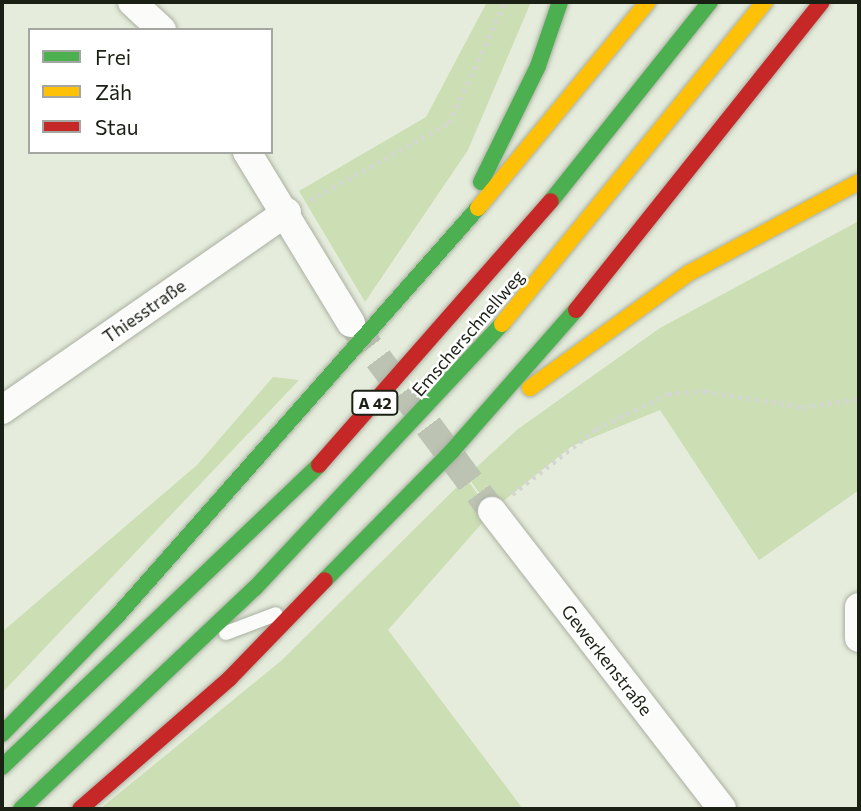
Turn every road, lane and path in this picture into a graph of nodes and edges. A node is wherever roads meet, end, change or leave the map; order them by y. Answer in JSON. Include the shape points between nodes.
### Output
{"nodes":[{"id":1,"x":132,"y":2,"type":"edge"},
{"id":2,"x":505,"y":2,"type":"edge"},
{"id":3,"x":560,"y":2,"type":"edge"},
{"id":4,"x":648,"y":2,"type":"edge"},
{"id":5,"x":710,"y":2,"type":"edge"},
{"id":6,"x":765,"y":2,"type":"edge"},
{"id":7,"x":822,"y":2,"type":"edge"},
{"id":8,"x":160,"y":28,"type":"edge"},
{"id":9,"x":248,"y":154,"type":"edge"},
{"id":10,"x":859,"y":183,"type":"edge"},
{"id":11,"x":287,"y":212,"type":"junction"},
{"id":12,"x":417,"y":281,"type":"junction"},
{"id":13,"x":351,"y":323,"type":"tunnel mouth"},
{"id":14,"x":859,"y":400,"type":"edge"},
{"id":15,"x":2,"y":410,"type":"edge"},
{"id":16,"x":452,"y":451,"type":"junction"},
{"id":17,"x":492,"y":511,"type":"joint"},
{"id":18,"x":304,"y":603,"type":"junction"},
{"id":19,"x":859,"y":607,"type":"edge"},
{"id":20,"x":859,"y":638,"type":"edge"},
{"id":21,"x":199,"y":643,"type":"junction"},
{"id":22,"x":2,"y":734,"type":"edge"},
{"id":23,"x":2,"y":767,"type":"edge"},
{"id":24,"x":21,"y":809,"type":"edge"},
{"id":25,"x":80,"y":809,"type":"edge"},
{"id":26,"x":722,"y":809,"type":"edge"}],
"edges":[{"from":1,"to":8,"type":"street"},
{"from":2,"to":11,"type":"path","via":[[449,123]]},
{"from":3,"to":12,"type":"highway","via":[[506,136]]},
{"from":4,"to":12,"type":"highway"},
{"from":5,"to":23,"type":"highway","name":"Emscherschnellweg","number":"A 42","via":[[579,169],[300,486]]},
{"from":6,"to":21,"type":"highway","name":"Emscherschnellweg","number":"A 42","via":[[613,195],[472,361]]},
{"from":7,"to":16,"type":"highway","via":[[638,239]]},
{"from":9,"to":11,"type":"street"},
{"from":10,"to":16,"type":"highway","via":[[689,274]]},
{"from":11,"to":13,"type":"street"},
{"from":11,"to":15,"type":"street","name":"Thiesstraße"},
{"from":12,"to":22,"type":"highway","via":[[118,614]]},
{"from":14,"to":17,"type":"path","via":[[803,407],[705,391],[668,394],[596,429]]},
{"from":16,"to":18,"type":"highway"},
{"from":17,"to":26,"type":"street","name":"Gewerkenstraße"},
{"from":18,"to":21,"type":"lane"},
{"from":18,"to":25,"type":"highway","via":[[230,678]]},
{"from":19,"to":20,"type":"street"},
{"from":21,"to":24,"type":"highway","name":"Emscherschnellweg","number":"A 42"}]}
